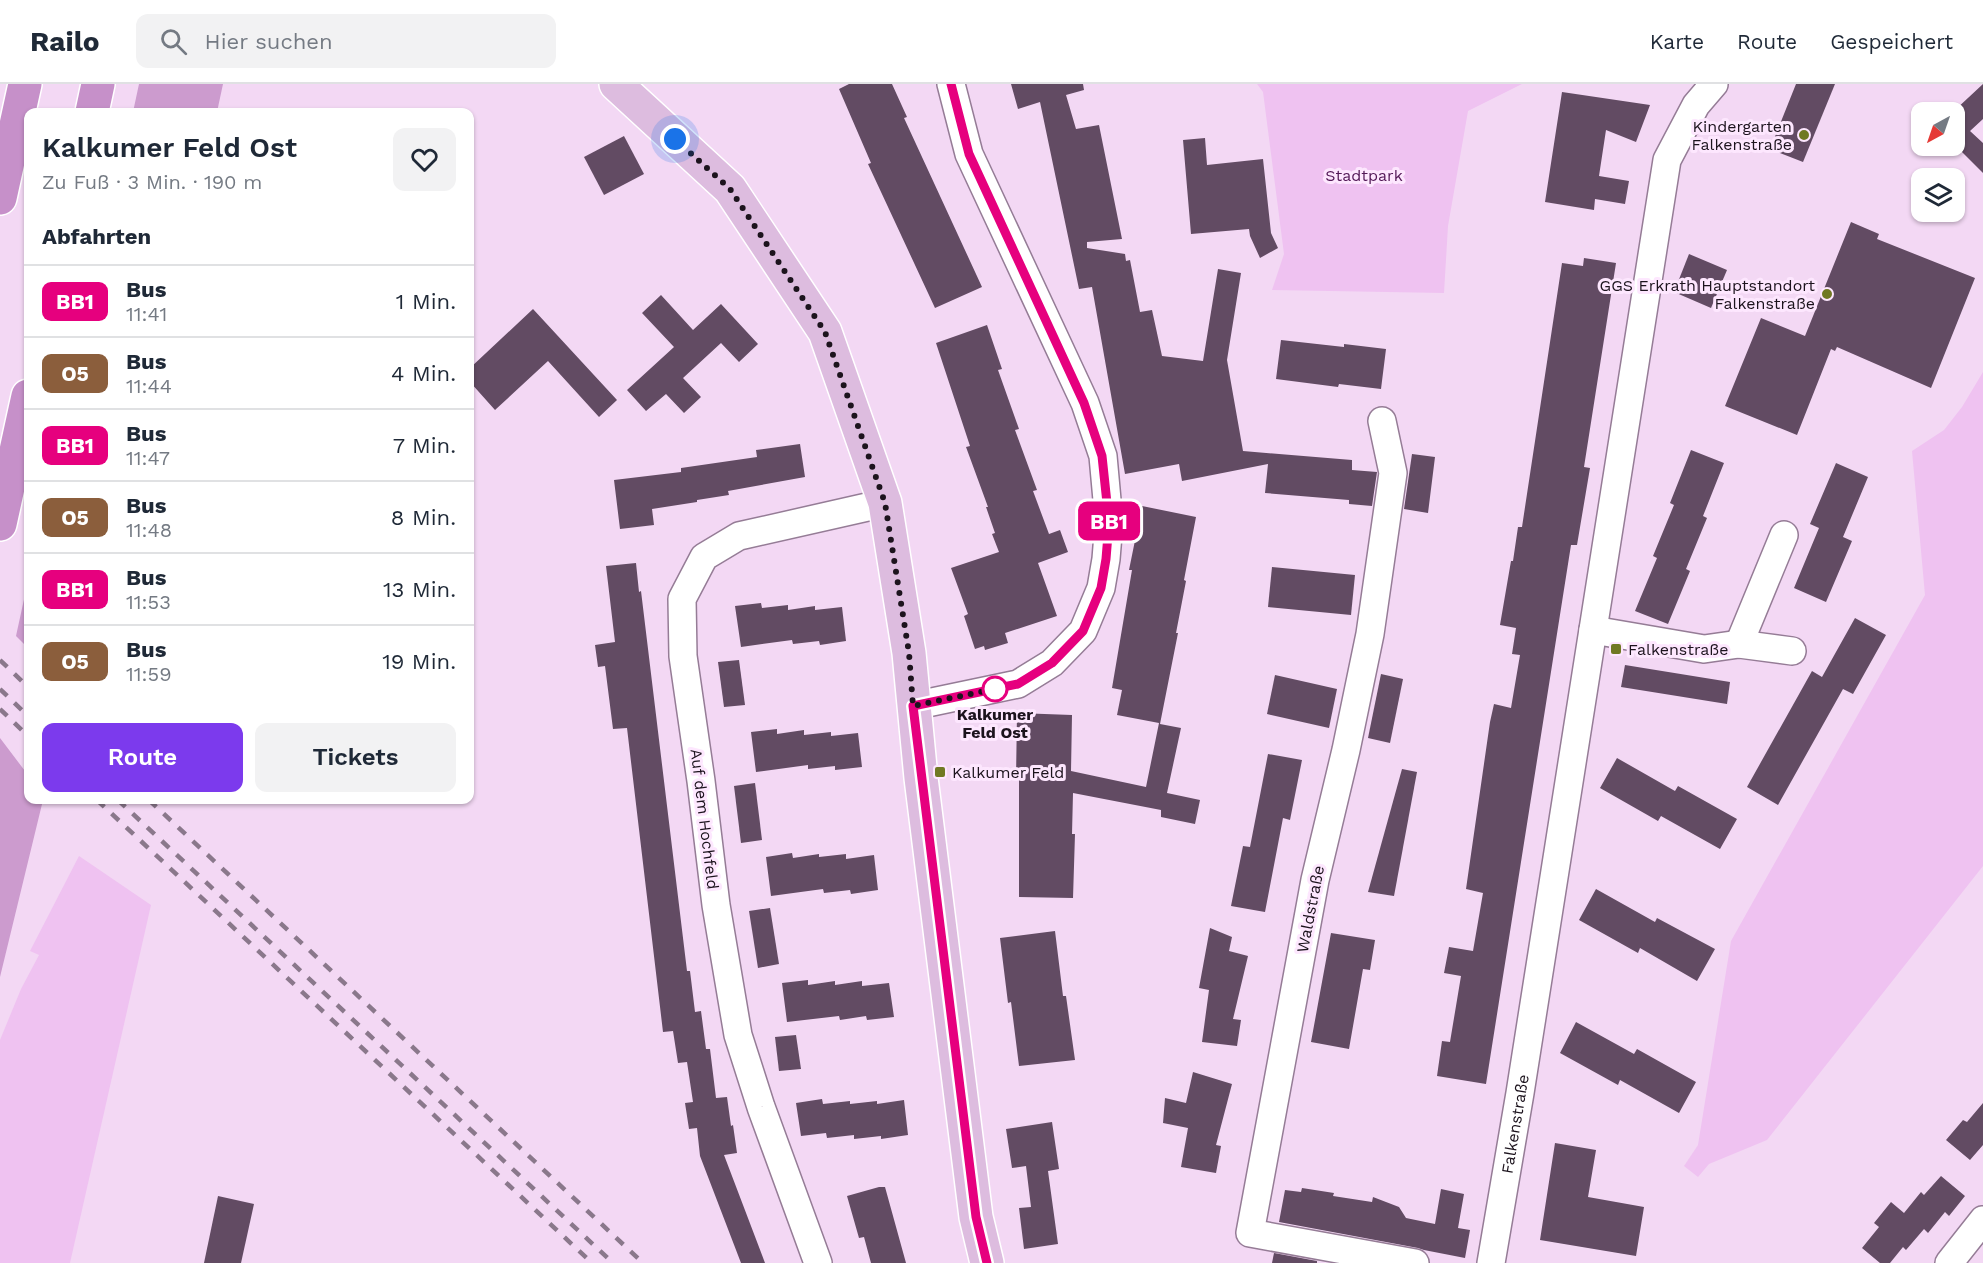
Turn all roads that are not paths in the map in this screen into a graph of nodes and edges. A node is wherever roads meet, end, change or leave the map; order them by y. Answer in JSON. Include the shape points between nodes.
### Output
{"nodes":[{"id":1,"x":26,"y":84,"type":"edge"},
{"id":2,"x":98,"y":84,"type":"edge"},
{"id":3,"x":616,"y":84,"type":"edge"},
{"id":4,"x":951,"y":84,"type":"edge"},
{"id":5,"x":1714,"y":84,"type":"edge"},
{"id":6,"x":93,"y":108,"type":"edge"},
{"id":7,"x":0,"y":198,"type":"edge"},
{"id":8,"x":24,"y":414,"type":"edge"},
{"id":9,"x":1382,"y":422,"type":"dead end"},
{"id":10,"x":885,"y":503,"type":"junction"},
{"id":11,"x":0,"y":524,"type":"edge"},
{"id":12,"x":1784,"y":535,"type":"dead end"},
{"id":13,"x":1593,"y":630,"type":"junction"},
{"id":14,"x":1739,"y":644,"type":"junction"},
{"id":15,"x":1792,"y":651,"type":"dead end"},
{"id":16,"x":913,"y":706,"type":"junction"},
{"id":17,"x":1983,"y":1220,"type":"edge"},
{"id":18,"x":818,"y":1263,"type":"edge"},
{"id":19,"x":987,"y":1263,"type":"edge"},
{"id":20,"x":1415,"y":1263,"type":"edge"},
{"id":21,"x":1491,"y":1263,"type":"edge"},
{"id":22,"x":1948,"y":1263,"type":"edge"}],
"edges":[{"from":1,"to":7,"type":"highway"},
{"from":2,"to":6,"type":"highway"},
{"from":3,"to":10,"type":"main road","via":[[730,189],[825,332]]},
{"from":4,"to":16,"type":"street","via":[[969,154],[1084,403],[1102,456],[1109,522],[1101,588],[1083,631],[1052,663],[1018,684]]},
{"from":5,"to":13,"type":"street","name":"Falkenstraße","via":[[1696,105],[1667,160]]},
{"from":8,"to":11,"type":"highway"},
{"from":9,"to":20,"type":"street","name":"Waldstraße","via":[[1393,473],[1370,634],[1315,880],[1250,1233]]},
{"from":10,"to":16,"type":"main road","via":[[909,653]]},
{"from":10,"to":18,"type":"street","name":"Auf dem Hochfeld","via":[[739,536],[704,557],[682,599],[683,656],[716,905],[738,1035]]},
{"from":12,"to":14,"type":"street"},
{"from":13,"to":14,"type":"street","via":[[1704,650]]},
{"from":13,"to":21,"type":"street","name":"Falkenstraße"},
{"from":14,"to":15,"type":"street"},
{"from":16,"to":19,"type":"main road","via":[[976,1217]]},
{"from":17,"to":22,"type":"street"}]}
